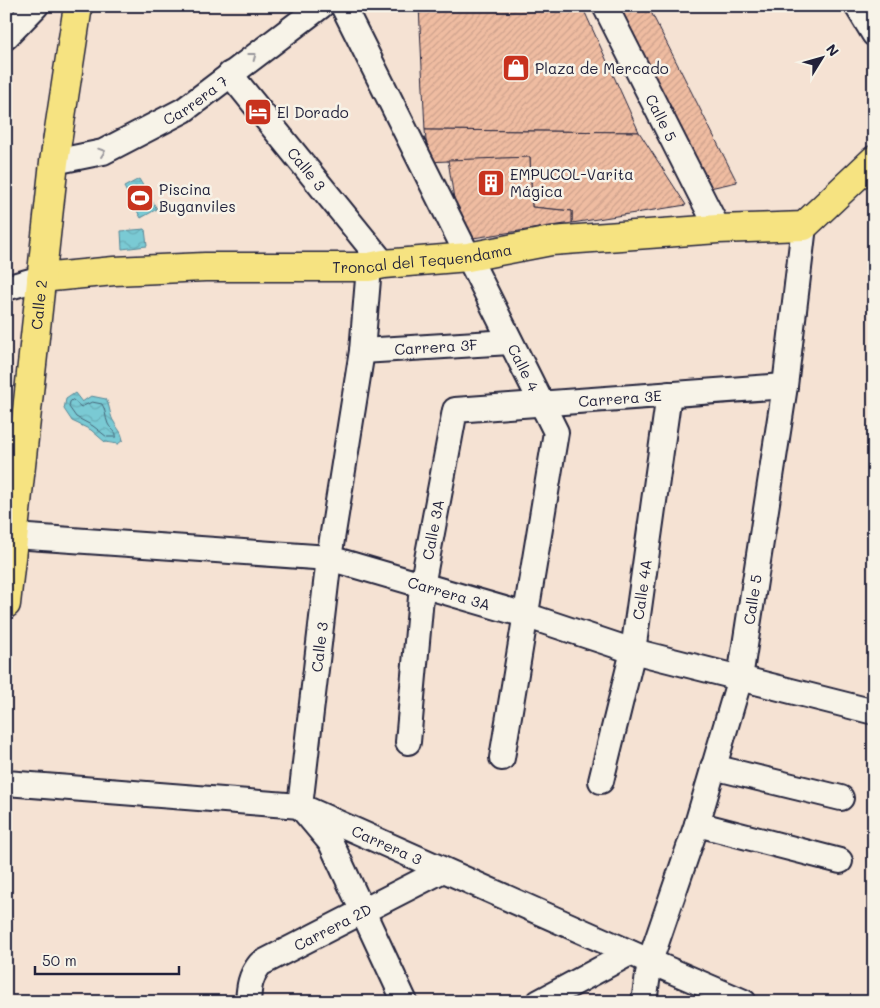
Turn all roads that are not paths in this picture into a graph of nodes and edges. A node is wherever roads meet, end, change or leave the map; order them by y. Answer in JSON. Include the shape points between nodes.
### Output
{"nodes":[{"id":1,"x":36,"y":6,"type":"edge"},
{"id":2,"x":78,"y":6,"type":"edge"},
{"id":3,"x":321,"y":6,"type":"edge"},
{"id":4,"x":343,"y":6,"type":"edge"},
{"id":5,"x":605,"y":6,"type":"edge"},
{"id":6,"x":857,"y":6,"type":"edge"},
{"id":7,"x":874,"y":34,"type":"edge"},
{"id":8,"x":6,"y":37,"type":"edge"},
{"id":9,"x":230,"y":74,"type":"junction"},
{"id":10,"x":874,"y":160,"type":"edge"},
{"id":11,"x":54,"y":162,"type":"junction"},
{"id":12,"x":804,"y":226,"type":"junction"},
{"id":13,"x":718,"y":229,"type":"junction"},
{"id":14,"x":468,"y":257,"type":"junction"},
{"id":15,"x":377,"y":266,"type":"junction"},
{"id":16,"x":41,"y":278,"type":"junction"},
{"id":17,"x":6,"y":288,"type":"edge"},
{"id":18,"x":510,"y":342,"type":"junction"},
{"id":19,"x":362,"y":351,"type":"junction"},
{"id":20,"x":785,"y":386,"type":"junction"},
{"id":21,"x":669,"y":394,"type":"junction"},
{"id":22,"x":541,"y":403,"type":"junction"},
{"id":23,"x":456,"y":410,"type":"joint"},
{"id":24,"x":10,"y":552,"type":"edge"},
{"id":25,"x":329,"y":558,"type":"junction"},
{"id":26,"x":422,"y":586,"type":"junction"},
{"id":27,"x":6,"y":604,"type":"edge"},
{"id":28,"x":525,"y":615,"type":"junction"},
{"id":29,"x":633,"y":651,"type":"junction"},
{"id":30,"x":740,"y":678,"type":"junction"},
{"id":31,"x":874,"y":712,"type":"edge"},
{"id":32,"x":408,"y":742,"type":"dead end"},
{"id":33,"x":502,"y":758,"type":"dead end"},
{"id":34,"x":713,"y":767,"type":"junction"},
{"id":35,"x":601,"y":781,"type":"dead end"},
{"id":36,"x":6,"y":782,"type":"edge"},
{"id":37,"x":841,"y":798,"type":"dead end"},
{"id":38,"x":300,"y":806,"type":"junction"},
{"id":39,"x":697,"y":824,"type":"junction"},
{"id":40,"x":840,"y":861,"type":"dead end"},
{"id":41,"x":443,"y":870,"type":"junction"},
{"id":42,"x":362,"y":911,"type":"junction"},
{"id":43,"x":640,"y":957,"type":"junction"},
{"id":44,"x":248,"y":1002,"type":"edge"},
{"id":45,"x":405,"y":1002,"type":"edge"},
{"id":46,"x":539,"y":1002,"type":"edge"},
{"id":47,"x":644,"y":1002,"type":"edge"},
{"id":48,"x":744,"y":1002,"type":"edge"}],
"edges":[{"from":1,"to":8,"type":"street"},
{"from":2,"to":11,"type":"main road","name":"Calle 2"},
{"from":9,"to":3,"type":"street","name":"Carrera 7","one_way":true},
{"from":4,"to":14,"type":"street","name":"Calle 4"},
{"from":5,"to":13,"type":"street","name":"Calle 5"},
{"from":6,"to":7,"type":"street"},
{"from":11,"to":9,"type":"street","name":"Carrera 7","one_way":true,"via":[[103,152],[184,110]]},
{"from":9,"to":15,"type":"street","name":"Calle 3"},
{"from":10,"to":12,"type":"main road"},
{"from":11,"to":16,"type":"main road","name":"Calle 2"},
{"from":12,"to":13,"type":"main road","name":"Troncal del Tequendama"},
{"from":12,"to":20,"type":"street","name":"Calle 5"},
{"from":13,"to":14,"type":"main road","name":"Troncal del Tequendama","via":[[551,241]]},
{"from":14,"to":15,"type":"main road","name":"Troncal del Tequendama"},
{"from":14,"to":18,"type":"street","name":"Calle 4"},
{"from":15,"to":16,"type":"main road","name":"Troncal del Tequendama","via":[[114,270]]},
{"from":15,"to":19,"type":"street","name":"Calle 3"},
{"from":16,"to":17,"type":"street"},
{"from":16,"to":24,"type":"main road","name":"Calle 2"},
{"from":18,"to":19,"type":"street","name":"Carrera 3F"},
{"from":18,"to":22,"type":"street","name":"Calle 4"},
{"from":19,"to":25,"type":"street","name":"Calle 3"},
{"from":20,"to":21,"type":"street","name":"Carrera 3E"},
{"from":20,"to":30,"type":"street","name":"Calle 5"},
{"from":21,"to":22,"type":"street","name":"Carrera 3E"},
{"from":21,"to":29,"type":"street","name":"Calle 4A"},
{"from":22,"to":23,"type":"street","name":"Carrera 3E"},
{"from":22,"to":28,"type":"street","name":"Calle 4","via":[[556,432]]},
{"from":23,"to":26,"type":"street","name":"Calle 3A"},
{"from":24,"to":25,"type":"street","name":"Carrera 3A"},
{"from":24,"to":27,"type":"main road","name":"Calle 2"},
{"from":25,"to":26,"type":"street","name":"Carrera 3A"},
{"from":25,"to":38,"type":"street","name":"Calle 3"},
{"from":26,"to":28,"type":"street","name":"Carrera 3A"},
{"from":26,"to":32,"type":"street","name":"Calle 3A"},
{"from":28,"to":29,"type":"street","name":"Carrera 3A"},
{"from":28,"to":33,"type":"street","name":"Calle 4"},
{"from":29,"to":30,"type":"street","name":"Carrera 3A"},
{"from":29,"to":35,"type":"street","name":"Calle 4A"},
{"from":30,"to":31,"type":"street","name":"Carrera 3A"},
{"from":30,"to":34,"type":"street","name":"Calle 5"},
{"from":34,"to":37,"type":"street"},
{"from":34,"to":39,"type":"street","name":"Calle 5"},
{"from":36,"to":38,"type":"street","name":"Carrera 3"},
{"from":38,"to":41,"type":"street","name":"Carrera 3"},
{"from":38,"to":42,"type":"street","via":[[331,843]]},
{"from":39,"to":40,"type":"street"},
{"from":39,"to":43,"type":"street","name":"Calle 5"},
{"from":41,"to":42,"type":"street","name":"Carrera 2D"},
{"from":41,"to":43,"type":"street","name":"Carrera 3"},
{"from":42,"to":44,"type":"street","name":"Carrera 2D","via":[[260,964],[252,973]]},
{"from":42,"to":45,"type":"street"},
{"from":43,"to":46,"type":"street"},
{"from":43,"to":47,"type":"street","name":"Calle 5"},
{"from":43,"to":48,"type":"street","name":"Carrera 3"}]}
